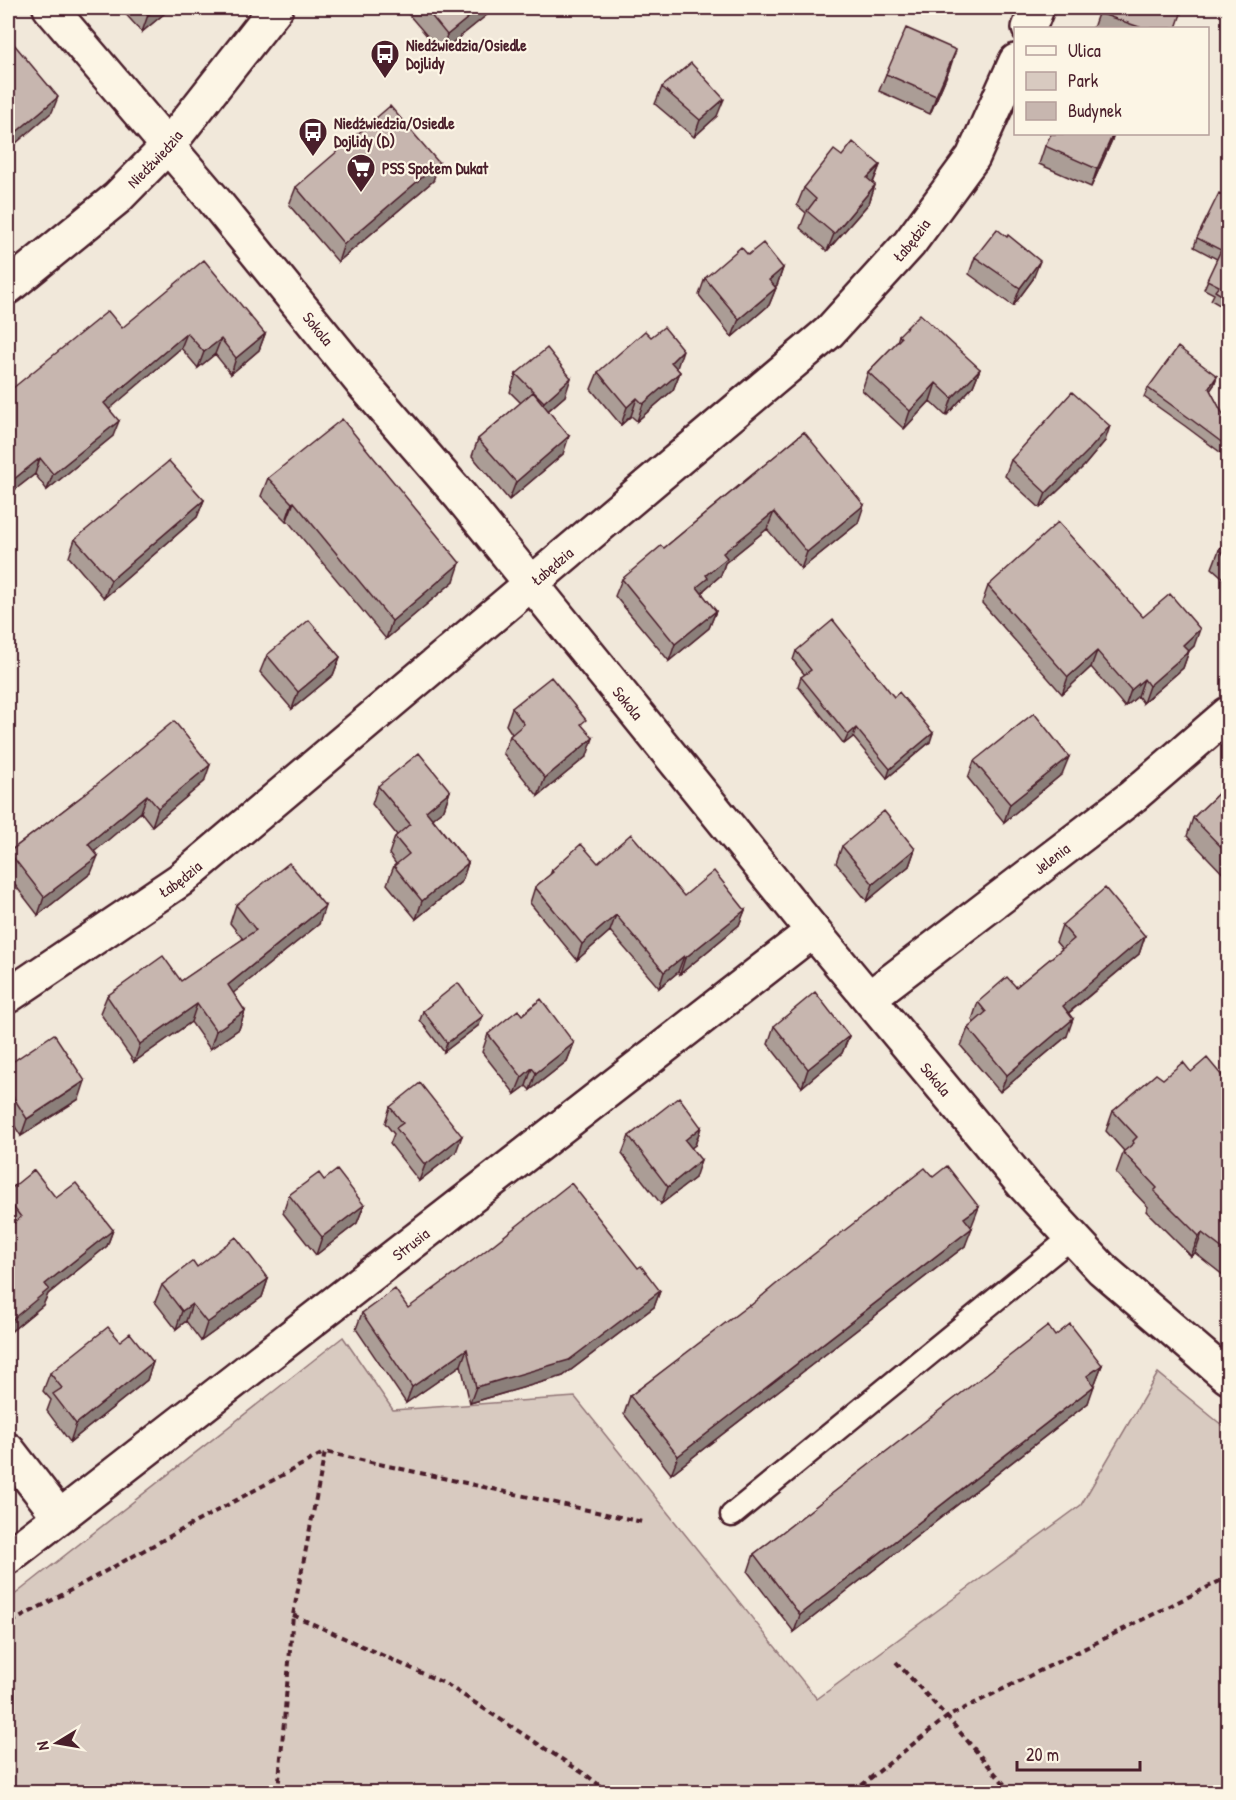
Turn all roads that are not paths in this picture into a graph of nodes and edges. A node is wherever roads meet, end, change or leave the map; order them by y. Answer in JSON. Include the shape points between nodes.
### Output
{"nodes":[{"id":1,"x":50,"y":8,"type":"edge"},
{"id":2,"x":276,"y":8,"type":"edge"},
{"id":3,"x":1036,"y":8,"type":"edge"},
{"id":4,"x":1029,"y":27,"type":"edge"},
{"id":5,"x":1014,"y":65,"type":"edge"},
{"id":6,"x":167,"y":147,"type":"junction"},
{"id":7,"x":8,"y":287,"type":"edge"},
{"id":8,"x":530,"y":584,"type":"junction"},
{"id":9,"x":1228,"y":714,"type":"edge"},
{"id":10,"x":813,"y":931,"type":"junction"},
{"id":11,"x":8,"y":996,"type":"edge"},
{"id":12,"x":869,"y":998,"type":"junction"},
{"id":13,"x":1072,"y":1237,"type":"junction"},
{"id":14,"x":1228,"y":1377,"type":"edge"},
{"id":15,"x":8,"y":1450,"type":"edge"},
{"id":16,"x":732,"y":1515,"type":"dead end"},
{"id":17,"x":59,"y":1516,"type":"junction"},
{"id":18,"x":8,"y":1557,"type":"edge"}],
"edges":[{"from":1,"to":6,"type":"street","name":"Sokola"},
{"from":2,"to":6,"type":"street","name":"Niedźwiedzia"},
{"from":3,"to":4,"type":"street"},
{"from":5,"to":8,"type":"street","name":"Łabędzia","via":[[973,157],[909,244],[829,332]]},
{"from":6,"to":7,"type":"street","name":"Niedźwiedzia","via":[[117,198]]},
{"from":6,"to":8,"type":"street","name":"Sokola"},
{"from":8,"to":10,"type":"street","name":"Sokola"},
{"from":8,"to":11,"type":"street","name":"Łabędzia","via":[[180,880]]},
{"from":9,"to":12,"type":"street","name":"Jelenia","via":[[1133,795]]},
{"from":10,"to":12,"type":"street","name":"Sokola"},
{"from":10,"to":17,"type":"street","name":"Strusia"},
{"from":12,"to":13,"type":"street","name":"Sokola","via":[[1023,1184]]},
{"from":13,"to":14,"type":"street","name":"Sokola","via":[[1102,1269]]},
{"from":13,"to":16,"type":"lane"},
{"from":15,"to":17,"type":"street"},
{"from":17,"to":18,"type":"street","name":"Strusia"}]}
